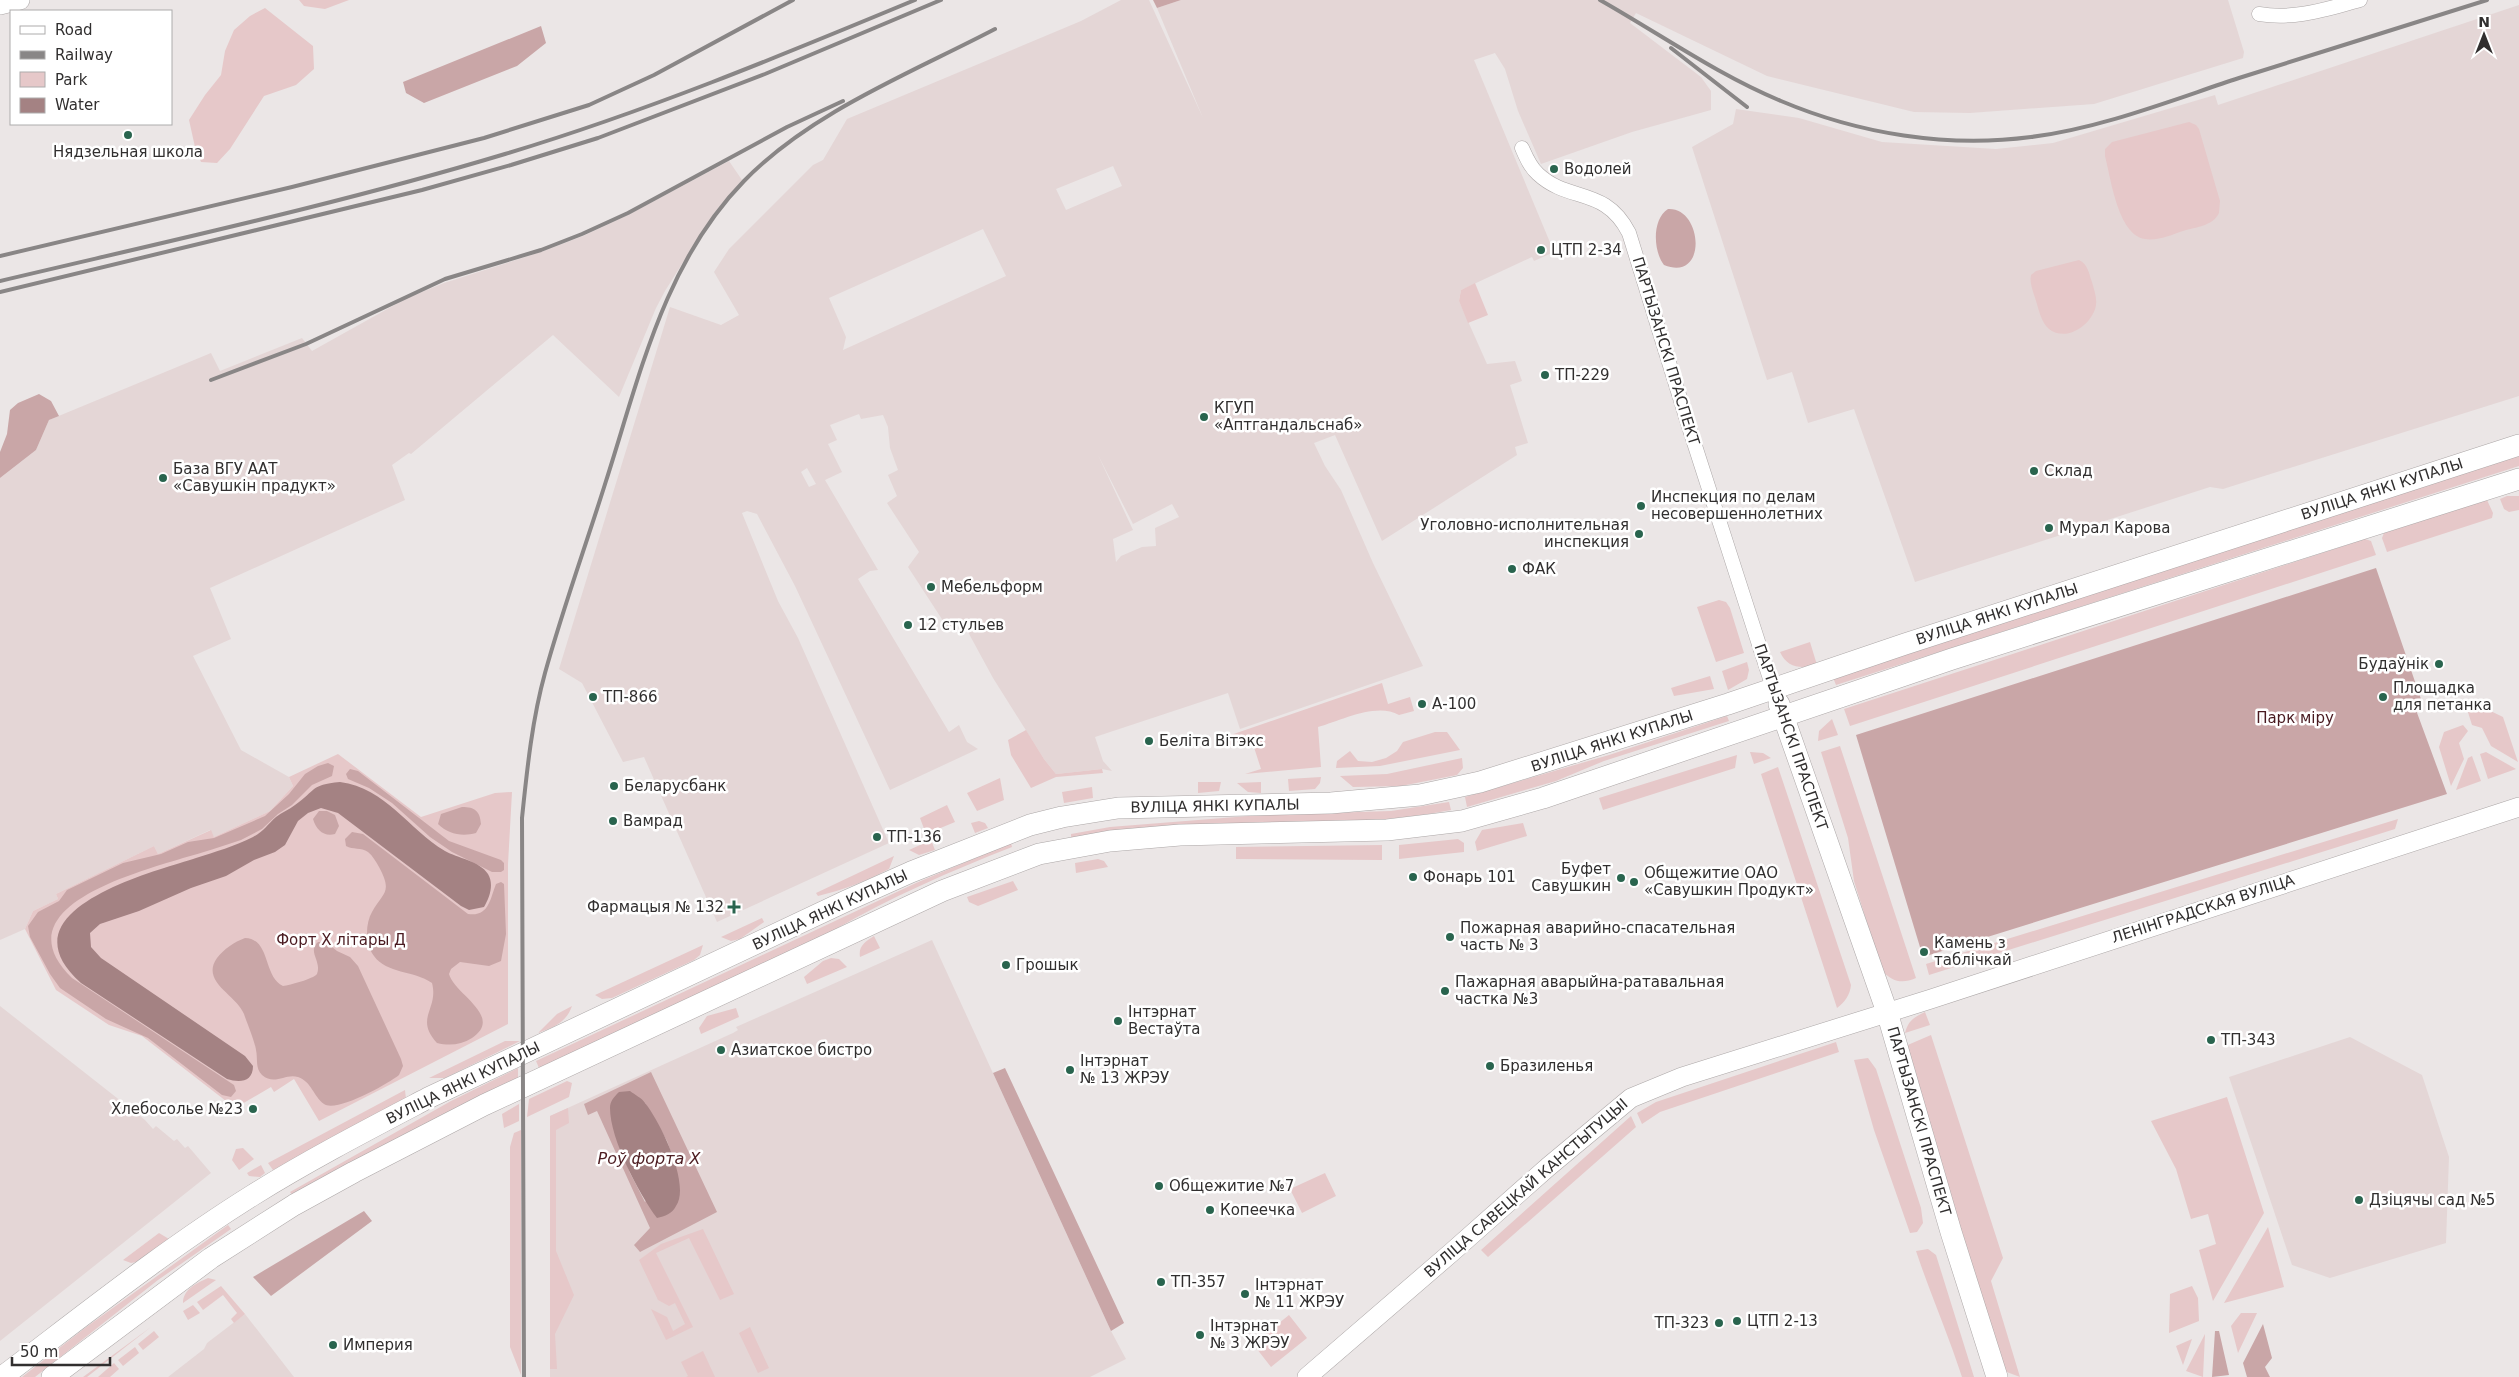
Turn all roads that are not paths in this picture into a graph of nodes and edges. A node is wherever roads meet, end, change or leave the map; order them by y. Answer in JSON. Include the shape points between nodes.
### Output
{"nodes":[{"id":1,"x":20,"y":0,"type":"edge"},
{"id":2,"x":2360,"y":0,"type":"edge"},
{"id":3,"x":0,"y":5,"type":"edge"},
{"id":4,"x":2259,"y":14,"type":"dead end"},
{"id":5,"x":1522,"y":148,"type":"dead end"},
{"id":6,"x":2519,"y":445,"type":"edge"},
{"id":7,"x":2519,"y":478,"type":"edge"},
{"id":8,"x":1774,"y":688,"type":"junction"},
{"id":9,"x":1783,"y":717,"type":"junction"},
{"id":10,"x":2519,"y":807,"type":"edge"},
{"id":11,"x":1030,"y":825,"type":"junction"},
{"id":12,"x":1039,"y":854,"type":"junction"},
{"id":13,"x":1888,"y":1012,"type":"junction"},
{"id":14,"x":252,"y":1196,"type":"junction"},
{"id":15,"x":269,"y":1221,"type":"junction"},
{"id":16,"x":2,"y":1377,"type":"edge"},
{"id":17,"x":52,"y":1377,"type":"edge"},
{"id":18,"x":1307,"y":1377,"type":"edge"},
{"id":19,"x":1997,"y":1377,"type":"edge"}],
"edges":[{"from":1,"to":3,"type":"main road"},
{"from":2,"to":4,"type":"street","via":[[2313,13],[2274,17]]},
{"from":5,"to":8,"type":"street","name":"ПАРТЫЗАНСКІ ПРАСПЕКТ","via":[[1529,163],[1545,180],[1604,203],[1630,233]]},
{"from":6,"to":8,"type":"main road","name":"ВУЛІЦА ЯНКІ КУПАЛЫ"},
{"from":7,"to":9,"type":"main road","name":"ВУЛІЦА ЯНКІ КУПАЛЫ","via":[[1961,656]]},
{"from":8,"to":9,"type":"main road","name":"ПАРТЫЗАНСКІ ПРАСПЕКТ"},
{"from":8,"to":11,"type":"main road","name":"ВУЛІЦА ЯНКІ КУПАЛЫ","via":[[1480,782],[1420,795],[1331,803],[1118,808]]},
{"from":9,"to":12,"type":"main road","name":"ВУЛІЦА ЯНКІ КУПАЛЫ","via":[[1543,798],[1462,821],[1387,830],[1145,838]]},
{"from":9,"to":13,"type":"main road","name":"ПАРТЫЗАНСКІ ПРАСПЕКТ"},
{"from":10,"to":13,"type":"main road","name":"ЛЕНІНГРАДСКАЯ ВУЛІЦА"},
{"from":11,"to":12,"type":"main road"},
{"from":11,"to":14,"type":"main road","name":"ВУЛІЦА ЯНКІ КУПАЛЫ","via":[[854,898],[428,1098]]},
{"from":12,"to":15,"type":"main road","name":"ВУЛІЦА ЯНКІ КУПАЛЫ","via":[[942,891],[522,1087],[354,1172]]},
{"from":13,"to":18,"type":"main road","name":"ВУЛІЦА САВЕЦКАЙ КАНСТЫТУЦЫІ","via":[[1682,1076],[1631,1098],[1548,1166]]},
{"from":13,"to":19,"type":"main road","name":"ПАРТЫЗАНСКІ ПРАСПЕКТ","via":[[1951,1232]]},
{"from":14,"to":15,"type":"main road"},
{"from":14,"to":16,"type":"main road","name":"ВУЛІЦА ЯНКІ КУПАЛЫ","via":[[132,1278]]},
{"from":15,"to":17,"type":"main road","name":"ВУЛІЦА ЯНКІ КУПАЛЫ","via":[[211,1258]]}]}
